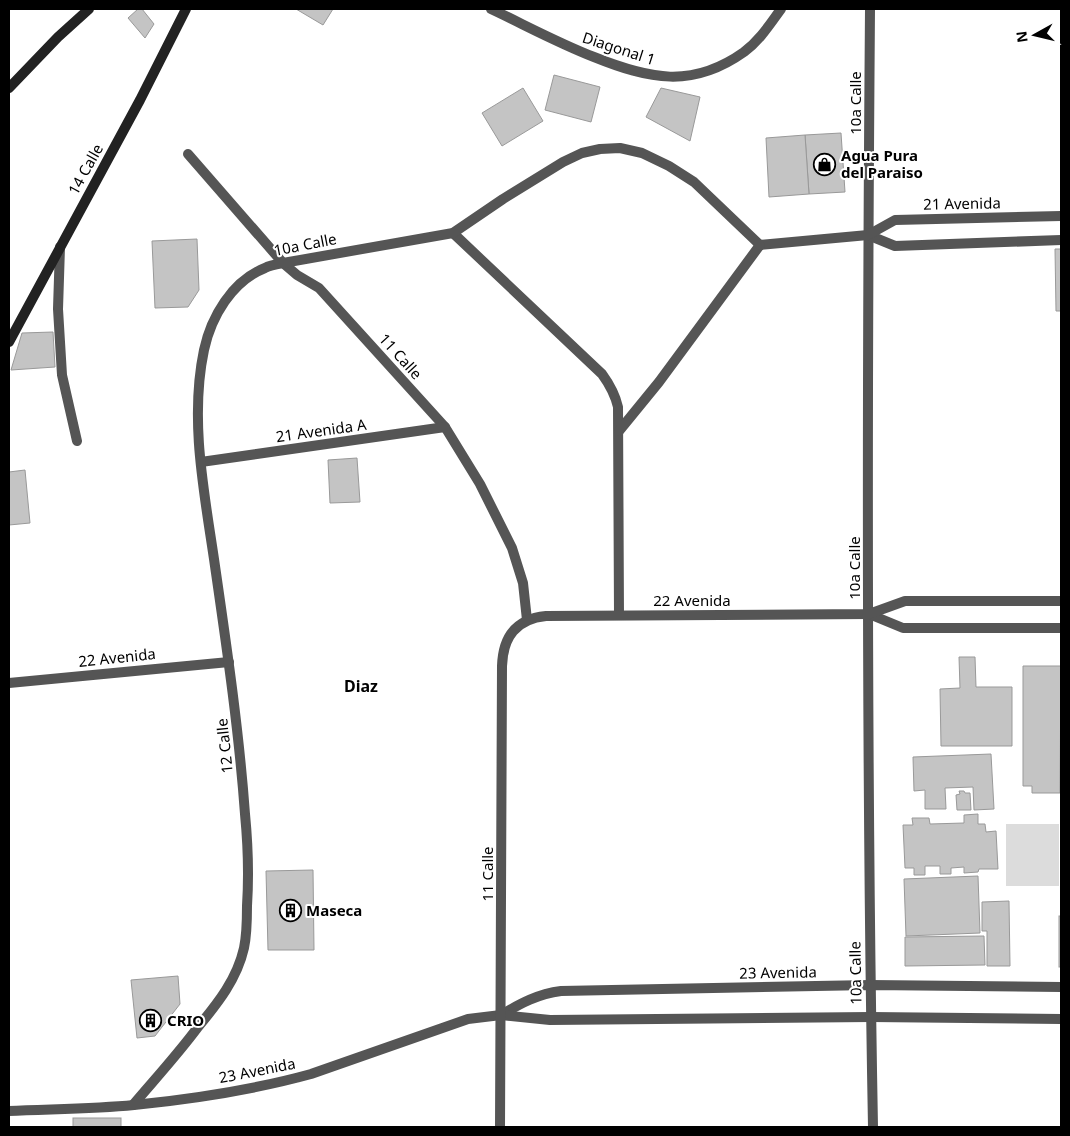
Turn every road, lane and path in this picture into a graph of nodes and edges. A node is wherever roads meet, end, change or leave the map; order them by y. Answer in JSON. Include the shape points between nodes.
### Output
{"nodes":[{"id":1,"x":89,"y":9,"type":"edge"},
{"id":2,"x":186,"y":9,"type":"edge"},
{"id":3,"x":490,"y":9,"type":"edge"},
{"id":4,"x":781,"y":9,"type":"edge"},
{"id":5,"x":870,"y":9,"type":"edge"},
{"id":6,"x":9,"y":88,"type":"edge"},
{"id":7,"x":188,"y":154,"type":"dead end"},
{"id":8,"x":1061,"y":216,"type":"edge"},
{"id":9,"x":454,"y":233,"type":"junction"},
{"id":10,"x":868,"y":235,"type":"junction"},
{"id":11,"x":1061,"y":240,"type":"edge"},
{"id":12,"x":760,"y":245,"type":"junction"},
{"id":13,"x":60,"y":246,"type":"junction"},
{"id":14,"x":283,"y":263,"type":"junction"},
{"id":15,"x":9,"y":342,"type":"edge"},
{"id":16,"x":204,"y":348,"type":"joint"},
{"id":17,"x":445,"y":426,"type":"junction"},
{"id":18,"x":619,"y":431,"type":"junction"},
{"id":19,"x":77,"y":441,"type":"dead end"},
{"id":20,"x":201,"y":462,"type":"junction"},
{"id":21,"x":1061,"y":601,"type":"edge"},
{"id":22,"x":869,"y":614,"type":"junction"},
{"id":23,"x":619,"y":615,"type":"junction"},
{"id":24,"x":527,"y":620,"type":"junction"},
{"id":25,"x":518,"y":626,"type":"joint"},
{"id":26,"x":1061,"y":628,"type":"edge"},
{"id":27,"x":229,"y":662,"type":"junction"},
{"id":28,"x":9,"y":683,"type":"edge"},
{"id":29,"x":870,"y":985,"type":"junction"},
{"id":30,"x":1061,"y":987,"type":"edge"},
{"id":31,"x":501,"y":1015,"type":"junction"},
{"id":32,"x":871,"y":1017,"type":"junction"},
{"id":33,"x":1061,"y":1019,"type":"edge"},
{"id":34,"x":133,"y":1105,"type":"junction"},
{"id":35,"x":9,"y":1110,"type":"edge"},
{"id":36,"x":500,"y":1127,"type":"edge"},
{"id":37,"x":873,"y":1127,"type":"edge"}],
"edges":[{"from":1,"to":6,"type":"street"},
{"from":2,"to":13,"type":"street","name":"14 Calle"},
{"from":3,"to":4,"type":"street","name":"Diagonal 1","via":[[570,48],[646,75],[667,77],[692,75],[720,67],[746,51]]},
{"from":5,"to":10,"type":"street","name":"10a Calle"},
{"from":7,"to":14,"type":"street","name":"11 Calle"},
{"from":8,"to":10,"type":"street","name":"21 Avenida","via":[[895,220]]},
{"from":9,"to":12,"type":"street","name":"10a Calle","via":[[563,162],[582,153],[620,148],[642,153],[686,176]]},
{"from":9,"to":14,"type":"street","name":"10a Calle"},
{"from":9,"to":18,"type":"street","via":[[602,374],[615,396]]},
{"from":10,"to":11,"type":"street","name":"21 Avenida","via":[[895,246]]},
{"from":10,"to":12,"type":"street","name":"21 Avenida"},
{"from":10,"to":22,"type":"street","name":"10a Calle"},
{"from":12,"to":18,"type":"street"},
{"from":13,"to":15,"type":"street","name":"14 Calle"},
{"from":13,"to":19,"type":"street","via":[[58,309],[62,375]]},
{"from":14,"to":16,"type":"street","name":"10a Calle","via":[[264,268],[231,292]]},
{"from":14,"to":17,"type":"street","name":"11 Calle","via":[[319,288]]},
{"from":16,"to":20,"type":"street","name":"12 Calle","via":[[199,404]]},
{"from":17,"to":20,"type":"street","name":"21 Avenida A"},
{"from":17,"to":24,"type":"street","name":"11 Calle","via":[[480,484],[512,548],[523,582]]},
{"from":18,"to":23,"type":"street"},
{"from":20,"to":27,"type":"street","name":"12 Calle"},
{"from":21,"to":22,"type":"street","name":"22 Avenida","via":[[905,601]]},
{"from":22,"to":23,"type":"street","name":"22 Avenida"},
{"from":22,"to":26,"type":"street","name":"22 Avenida","via":[[903,628]]},
{"from":22,"to":29,"type":"street","name":"10a Calle"},
{"from":23,"to":24,"type":"street","name":"22 Avenida","via":[[546,616]]},
{"from":24,"to":25,"type":"street","name":"22 Avenida"},
{"from":25,"to":31,"type":"street","name":"11 Calle","via":[[505,644],[502,666]]},
{"from":27,"to":28,"type":"street","name":"22 Avenida"},
{"from":27,"to":34,"type":"street","name":"12 Calle","via":[[247,839],[244,947],[231,983],[221,998]]},
{"from":29,"to":30,"type":"street","name":"23 Avenida"},
{"from":29,"to":31,"type":"street","name":"23 Avenida","via":[[561,990],[537,996]]},
{"from":29,"to":32,"type":"street","name":"10a Calle"},
{"from":31,"to":32,"type":"street","name":"23 Avenida","via":[[550,1020]]},
{"from":31,"to":34,"type":"street","name":"23 Avenida","via":[[468,1019],[288,1080]]},
{"from":31,"to":36,"type":"street","name":"11 Calle"},
{"from":32,"to":33,"type":"street","name":"23 Avenida"},
{"from":32,"to":37,"type":"street","name":"10a Calle"},
{"from":34,"to":35,"type":"street","name":"23 Avenida"}]}
